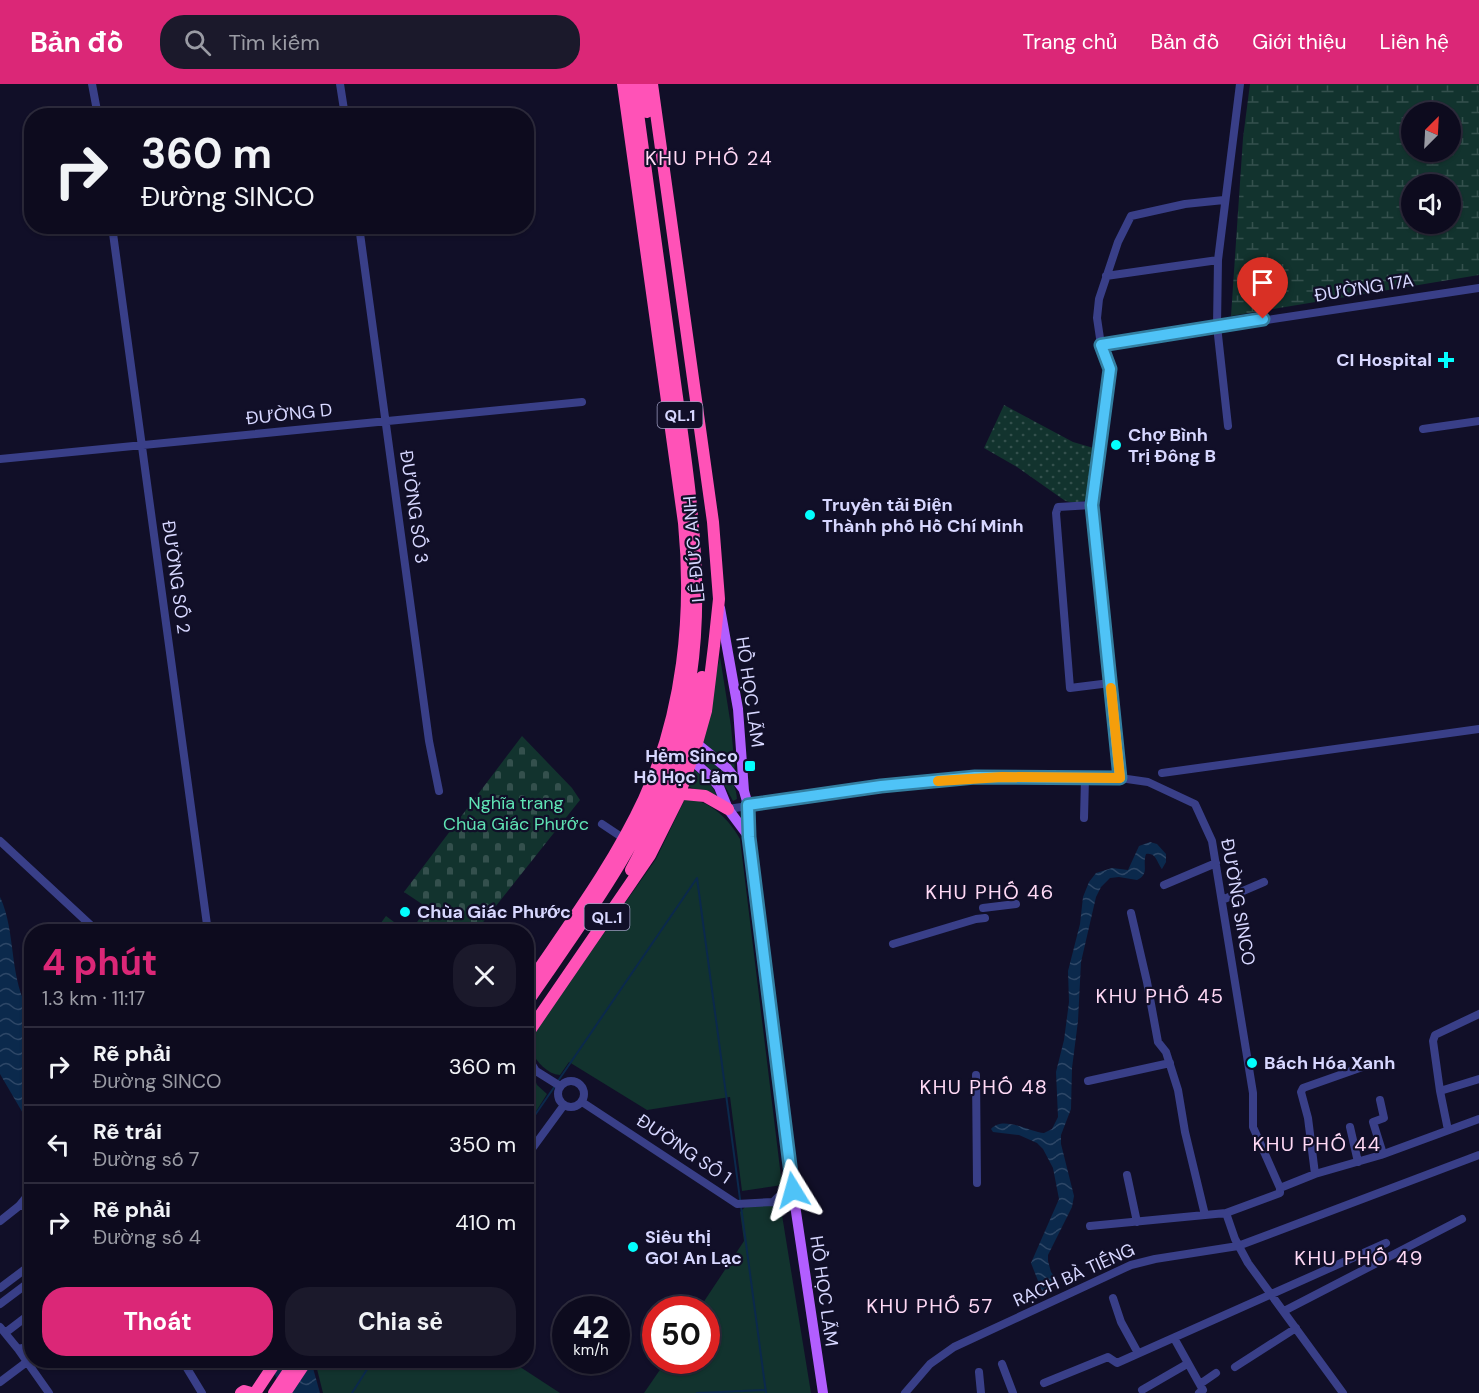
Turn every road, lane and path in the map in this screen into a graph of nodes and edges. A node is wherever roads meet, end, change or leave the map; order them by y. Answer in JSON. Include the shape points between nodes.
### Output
{"nodes":[{"id":1,"x":92,"y":84,"type":"edge"},
{"id":2,"x":340,"y":84,"type":"edge"},
{"id":3,"x":623,"y":84,"type":"edge"},
{"id":4,"x":634,"y":84,"type":"edge"},
{"id":5,"x":643,"y":84,"type":"edge"},
{"id":6,"x":652,"y":84,"type":"edge"},
{"id":7,"x":1240,"y":84,"type":"edge"},
{"id":8,"x":96,"y":108,"type":"edge"},
{"id":9,"x":344,"y":108,"type":"edge"},
{"id":10,"x":1224,"y":200,"type":"junction"},
{"id":11,"x":113,"y":234,"type":"edge"},
{"id":12,"x":361,"y":234,"type":"edge"},
{"id":13,"x":1218,"y":260,"type":"junction"},
{"id":14,"x":1106,"y":276,"type":"junction"},
{"id":15,"x":1479,"y":288,"type":"edge"},
{"id":16,"x":1217,"y":326,"type":"junction"},
{"id":17,"x":1101,"y":345,"type":"junction"},
{"id":18,"x":582,"y":402,"type":"dead end"},
{"id":19,"x":386,"y":421,"type":"junction"},
{"id":20,"x":1479,"y":421,"type":"edge"},
{"id":21,"x":1228,"y":426,"type":"dead end"},
{"id":22,"x":1423,"y":429,"type":"dead end"},
{"id":23,"x":141,"y":446,"type":"junction"},
{"id":24,"x":0,"y":459,"type":"edge"},
{"id":25,"x":1092,"y":505,"type":"junction"},
{"id":26,"x":713,"y":586,"type":"junction"},
{"id":27,"x":719,"y":599,"type":"junction"},
{"id":28,"x":1110,"y":683,"type":"junction"},
{"id":29,"x":1479,"y":729,"type":"edge"},
{"id":30,"x":684,"y":736,"type":"junction"},
{"id":31,"x":679,"y":750,"type":"junction"},
{"id":32,"x":1162,"y":773,"type":"dead end"},
{"id":33,"x":1085,"y":778,"type":"junction"},
{"id":34,"x":1120,"y":778,"type":"junction"},
{"id":35,"x":440,"y":791,"type":"dead end"},
{"id":36,"x":744,"y":791,"type":"junction"},
{"id":37,"x":675,"y":793,"type":"junction"},
{"id":38,"x":748,"y":805,"type":"junction"},
{"id":39,"x":728,"y":809,"type":"junction"},
{"id":40,"x":1084,"y":818,"type":"dead end"},
{"id":41,"x":602,"y":824,"type":"dead end"},
{"id":42,"x":749,"y":837,"type":"junction"},
{"id":43,"x":623,"y":838,"type":"junction"},
{"id":44,"x":0,"y":842,"type":"edge"},
{"id":45,"x":1216,"y":863,"type":"junction"},
{"id":46,"x":1264,"y":882,"type":"dead end"},
{"id":47,"x":1164,"y":885,"type":"dead end"},
{"id":48,"x":1222,"y":900,"type":"junction"},
{"id":49,"x":1016,"y":904,"type":"dead end"},
{"id":50,"x":983,"y":908,"type":"dead end"},
{"id":51,"x":1131,"y":913,"type":"dead end"},
{"id":52,"x":984,"y":918,"type":"dead end"},
{"id":53,"x":89,"y":924,"type":"edge"},
{"id":54,"x":207,"y":924,"type":"edge"},
{"id":55,"x":892,"y":944,"type":"dead end"},
{"id":56,"x":534,"y":976,"type":"edge"},
{"id":57,"x":534,"y":992,"type":"edge"},
{"id":58,"x":534,"y":1010,"type":"edge"},
{"id":59,"x":1479,"y":1014,"type":"edge"},
{"id":60,"x":534,"y":1024,"type":"edge"},
{"id":61,"x":1170,"y":1063,"type":"junction"},
{"id":62,"x":1371,"y":1065,"type":"dead end"},
{"id":63,"x":534,"y":1072,"type":"edge"},
{"id":64,"x":976,"y":1075,"type":"dead end"},
{"id":65,"x":1479,"y":1079,"type":"edge"},
{"id":66,"x":1088,"y":1081,"type":"dead end"},
{"id":67,"x":560,"y":1086,"type":"junction"},
{"id":68,"x":1440,"y":1091,"type":"junction"},
{"id":69,"x":1380,"y":1100,"type":"dead end"},
{"id":70,"x":582,"y":1102,"type":"junction"},
{"id":71,"x":564,"y":1105,"type":"junction"},
{"id":72,"x":1479,"y":1119,"type":"edge"},
{"id":73,"x":1350,"y":1127,"type":"dead end"},
{"id":74,"x":1448,"y":1130,"type":"junction"},
{"id":75,"x":534,"y":1146,"type":"edge"},
{"id":76,"x":1383,"y":1154,"type":"junction"},
{"id":77,"x":1479,"y":1158,"type":"edge"},
{"id":78,"x":1358,"y":1162,"type":"junction"},
{"id":79,"x":1315,"y":1174,"type":"junction"},
{"id":80,"x":1126,"y":1175,"type":"dead end"},
{"id":81,"x":977,"y":1183,"type":"dead end"},
{"id":82,"x":1280,"y":1188,"type":"junction"},
{"id":83,"x":793,"y":1190,"type":"junction"},
{"id":84,"x":24,"y":1201,"type":"edge"},
{"id":85,"x":773,"y":1202,"type":"junction"},
{"id":86,"x":795,"y":1205,"type":"junction"},
{"id":87,"x":20,"y":1206,"type":"junction"},
{"id":88,"x":24,"y":1206,"type":"edge"},
{"id":89,"x":1226,"y":1213,"type":"junction"},
{"id":90,"x":1204,"y":1215,"type":"junction"},
{"id":91,"x":1462,"y":1219,"type":"dead end"},
{"id":92,"x":0,"y":1221,"type":"edge"},
{"id":93,"x":1137,"y":1222,"type":"junction"},
{"id":94,"x":1090,"y":1226,"type":"dead end"},
{"id":95,"x":1386,"y":1243,"type":"dead end"},
{"id":96,"x":1239,"y":1248,"type":"junction"},
{"id":97,"x":24,"y":1269,"type":"edge"},
{"id":98,"x":2,"y":1283,"type":"edge"},
{"id":99,"x":24,"y":1287,"type":"edge"},
{"id":100,"x":1272,"y":1295,"type":"junction"},
{"id":101,"x":1113,"y":1298,"type":"dead end"},
{"id":102,"x":0,"y":1304,"type":"edge"},
{"id":103,"x":1284,"y":1311,"type":"junction"},
{"id":104,"x":24,"y":1318,"type":"edge"},
{"id":105,"x":1296,"y":1328,"type":"junction"},
{"id":106,"x":2,"y":1330,"type":"edge"},
{"id":107,"x":1174,"y":1338,"type":"junction"},
{"id":108,"x":24,"y":1348,"type":"edge"},
{"id":109,"x":18,"y":1349,"type":"junction"},
{"id":110,"x":1138,"y":1353,"type":"junction"},
{"id":111,"x":24,"y":1356,"type":"edge"},
{"id":112,"x":24,"y":1364,"type":"edge"},
{"id":113,"x":1002,"y":1364,"type":"dead end"},
{"id":114,"x":1187,"y":1364,"type":"junction"},
{"id":115,"x":1235,"y":1367,"type":"dead end"},
{"id":116,"x":33,"y":1368,"type":"edge"},
{"id":117,"x":187,"y":1368,"type":"edge"},
{"id":118,"x":272,"y":1368,"type":"edge"},
{"id":119,"x":281,"y":1368,"type":"edge"},
{"id":120,"x":291,"y":1368,"type":"edge"},
{"id":121,"x":302,"y":1368,"type":"edge"},
{"id":122,"x":979,"y":1372,"type":"dead end"},
{"id":123,"x":1216,"y":1373,"type":"dead end"},
{"id":124,"x":0,"y":1382,"type":"edge"},
{"id":125,"x":1044,"y":1383,"type":"dead end"},
{"id":126,"x":1201,"y":1389,"type":"edge"},
{"id":127,"x":1142,"y":1390,"type":"dead end"},
{"id":128,"x":49,"y":1393,"type":"edge"},
{"id":129,"x":202,"y":1393,"type":"edge"},
{"id":130,"x":241,"y":1393,"type":"edge"},
{"id":131,"x":250,"y":1393,"type":"edge"},
{"id":132,"x":255,"y":1393,"type":"edge"},
{"id":133,"x":264,"y":1393,"type":"edge"},
{"id":134,"x":274,"y":1393,"type":"edge"},
{"id":135,"x":285,"y":1393,"type":"edge"},
{"id":136,"x":823,"y":1393,"type":"edge"},
{"id":137,"x":905,"y":1393,"type":"edge"},
{"id":138,"x":910,"y":1393,"type":"edge"},
{"id":139,"x":981,"y":1393,"type":"edge"},
{"id":140,"x":1013,"y":1393,"type":"edge"},
{"id":141,"x":1343,"y":1393,"type":"edge"}],
"edges":[{"from":1,"to":8,"type":"street"},
{"from":2,"to":9,"type":"street"},
{"from":3,"to":30,"type":"highway","name":"LÊ ĐỨC ANH","number":"QL.1","via":[[686,542]]},
{"from":4,"to":30,"type":"highway","name":"LÊ ĐỨC ANH","number":"QL.1","via":[[693,509],[696,621]]},
{"from":5,"to":26,"type":"highway","name":"LÊ ĐỨC ANH","number":"QL.1"},
{"from":6,"to":27,"type":"highway","name":"LÊ ĐỨC ANH","number":"QL.1","via":[[713,522]]},
{"from":7,"to":10,"type":"street"},
{"from":10,"to":13,"type":"street"},
{"from":10,"to":14,"type":"street","via":[[1131,216]]},
{"from":11,"to":23,"type":"street","name":"ĐƯỜNG SỐ 2"},
{"from":12,"to":19,"type":"street","name":"ĐƯỜNG SỐ 3"},
{"from":13,"to":14,"type":"street"},
{"from":13,"to":16,"type":"street"},
{"from":14,"to":17,"type":"street","via":[[1097,318]]},
{"from":15,"to":16,"type":"street","name":"ĐƯỜNG 17A"},
{"from":16,"to":17,"type":"street","name":"ĐƯỜNG 17A"},
{"from":16,"to":21,"type":"street"},
{"from":17,"to":25,"type":"street","via":[[1110,369]]},
{"from":18,"to":19,"type":"street","name":"ĐƯỜNG D"},
{"from":19,"to":23,"type":"street","name":"ĐƯỜNG D"},
{"from":19,"to":35,"type":"street","name":"ĐƯỜNG SỐ 3","via":[[429,741]]},
{"from":20,"to":22,"type":"street"},
{"from":23,"to":24,"type":"street","name":"ĐƯỜNG D"},
{"from":23,"to":54,"type":"street","name":"ĐƯỜNG SỐ 2"},
{"from":25,"to":28,"type":"street"},
{"from":25,"to":28,"type":"street","via":[[1059,507],[1056,513],[1070,688]]},
{"from":26,"to":27,"type":"highway"},
{"from":26,"to":30,"type":"highway","name":"LÊ ĐỨC ANH","number":"QL.1","via":[[710,633],[697,709]]},
{"from":27,"to":30,"type":"highway","name":"LÊ ĐỨC ANH","number":"QL.1","via":[[706,711]]},
{"from":27,"to":36,"type":"main road","name":"HỒ HỌC LÃM","via":[[738,709]]},
{"from":28,"to":34,"type":"street"},
{"from":29,"to":32,"type":"street"},
{"from":30,"to":31,"type":"highway","name":"LÊ ĐỨC ANH","number":"QL.1"},
{"from":30,"to":31,"type":"highway","name":"LÊ ĐỨC ANH","number":"QL.1"},
{"from":30,"to":36,"type":"main road","name":"HỒ HỌC LÃM","via":[[727,768]]},
{"from":31,"to":37,"type":"highway","name":"LÊ ĐỨC ANH","number":"QL.1"},
{"from":31,"to":39,"type":"main road","name":"HỒ HỌC LÃM","via":[[704,769],[719,787]]},
{"from":31,"to":43,"type":"highway","name":"LÊ ĐỨC ANH","number":"QL.1"},
{"from":31,"to":57,"type":"highway","name":"LÊ ĐỨC ANH","number":"QL.1","via":[[629,850]]},
{"from":33,"to":34,"type":"street","name":"ĐƯỜNG SINCO"},
{"from":33,"to":38,"type":"street","name":"ĐƯỜNG SINCO","via":[[975,777]]},
{"from":33,"to":40,"type":"street"},
{"from":34,"to":45,"type":"street","name":"ĐƯỜNG SINCO","via":[[1148,782],[1195,804],[1212,841]]},
{"from":36,"to":38,"type":"main road","name":"HỒ HỌC LÃM"},
{"from":37,"to":39,"type":"highway","via":[[705,796]]},
{"from":37,"to":58,"type":"highway","name":"LÊ ĐỨC ANH","number":"QL.1","via":[[627,876]]},
{"from":37,"to":60,"type":"highway","name":"LÊ ĐỨC ANH","number":"QL.1","via":[[650,855]]},
{"from":38,"to":39,"type":"street","name":"ĐƯỜNG SINCO"},
{"from":38,"to":42,"type":"main road","name":"HỒ HỌC LÃM"},
{"from":39,"to":42,"type":"main road","name":"HỒ HỌC LÃM"},
{"from":41,"to":43,"type":"street"},
{"from":42,"to":83,"type":"main road","name":"HỒ HỌC LÃM"},
{"from":43,"to":56,"type":"highway","name":"LÊ ĐỨC ANH","number":"QL.1"},
{"from":44,"to":53,"type":"street"},
{"from":45,"to":47,"type":"street"},
{"from":45,"to":48,"type":"street","name":"ĐƯỜNG SINCO"},
{"from":46,"to":48,"type":"street"},
{"from":48,"to":82,"type":"street","name":"ĐƯỜNG SINCO","via":[[1253,1093],[1253,1127]]},
{"from":49,"to":50,"type":"street"},
{"from":51,"to":61,"type":"street","via":[[1158,1042]]},
{"from":52,"to":55,"type":"street"},
{"from":59,"to":68,"type":"street","via":[[1435,1035]]},
{"from":61,"to":66,"type":"street"},
{"from":61,"to":90,"type":"street"},
{"from":62,"to":79,"type":"street","via":[[1303,1088]]},
{"from":63,"to":67,"type":"street"},
{"from":64,"to":81,"type":"street"},
{"from":65,"to":68,"type":"street"},
{"from":67,"to":70,"type":"street","via":[[572,1081],[580,1085],[584,1093]]},
{"from":67,"to":71,"type":"street","via":[[558,1099]]},
{"from":68,"to":74,"type":"street"},
{"from":69,"to":76,"type":"street","via":[[1384,1118],[1373,1122]]},
{"from":70,"to":71,"type":"street","via":[[571,1107]]},
{"from":70,"to":85,"type":"street","name":"ĐƯỜNG SỐ 1","via":[[737,1204]]},
{"from":71,"to":75,"type":"street"},
{"from":72,"to":74,"type":"street"},
{"from":73,"to":78,"type":"street"},
{"from":74,"to":76,"type":"street"},
{"from":76,"to":78,"type":"street"},
{"from":77,"to":96,"type":"street","name":"RẠCH BÀ TIẾNG"},
{"from":78,"to":79,"type":"street"},
{"from":79,"to":82,"type":"street"},
{"from":80,"to":93,"type":"street"},
{"from":82,"to":89,"type":"street","via":[[1280,1193]]},
{"from":83,"to":85,"type":"street","name":"ĐƯỜNG SỐ 1"},
{"from":83,"to":86,"type":"main road","name":"HỒ HỌC LÃM"},
{"from":84,"to":87,"type":"street"},
{"from":85,"to":86,"type":"street","name":"ĐƯỜNG SỐ 1","via":[[780,1206]]},
{"from":86,"to":136,"type":"main road","name":"HỒ HỌC LÃM"},
{"from":87,"to":88,"type":"street"},
{"from":87,"to":92,"type":"street"},
{"from":89,"to":90,"type":"street"},
{"from":89,"to":96,"type":"street"},
{"from":90,"to":93,"type":"street"},
{"from":91,"to":103,"type":"street"},
{"from":93,"to":94,"type":"street"},
{"from":95,"to":100,"type":"street"},
{"from":96,"to":100,"type":"street"},
{"from":96,"to":137,"type":"street","name":"RẠCH BÀ TIẾNG","via":[[1155,1259],[1120,1269],[954,1347],[930,1364]]},
{"from":96,"to":138,"type":"street","name":"RẠCH BÀ TIẾNG","via":[[1122,1273],[956,1351],[933,1367]]},
{"from":97,"to":98,"type":"street"},
{"from":99,"to":102,"type":"street"},
{"from":100,"to":103,"type":"street"},
{"from":100,"to":107,"type":"street"},
{"from":101,"to":110,"type":"street"},
{"from":103,"to":105,"type":"street"},
{"from":104,"to":106,"type":"street"},
{"from":105,"to":115,"type":"street"},
{"from":105,"to":141,"type":"street"},
{"from":106,"to":109,"type":"street"},
{"from":107,"to":110,"type":"street"},
{"from":107,"to":114,"type":"street"},
{"from":108,"to":109,"type":"street"},
{"from":109,"to":111,"type":"street"},
{"from":110,"to":125,"type":"street","via":[[1117,1363],[1108,1357]]},
{"from":112,"to":124,"type":"street"},
{"from":113,"to":140,"type":"street"},
{"from":114,"to":126,"type":"street"},
{"from":114,"to":127,"type":"street"},
{"from":116,"to":128,"type":"street"},
{"from":117,"to":129,"type":"street"},
{"from":118,"to":132,"type":"highway"},
{"from":119,"to":133,"type":"highway"},
{"from":120,"to":134,"type":"highway"},
{"from":121,"to":135,"type":"highway"},
{"from":122,"to":139,"type":"street"},
{"from":123,"to":126,"type":"street"},
{"from":130,"to":131,"type":"highway"}]}
